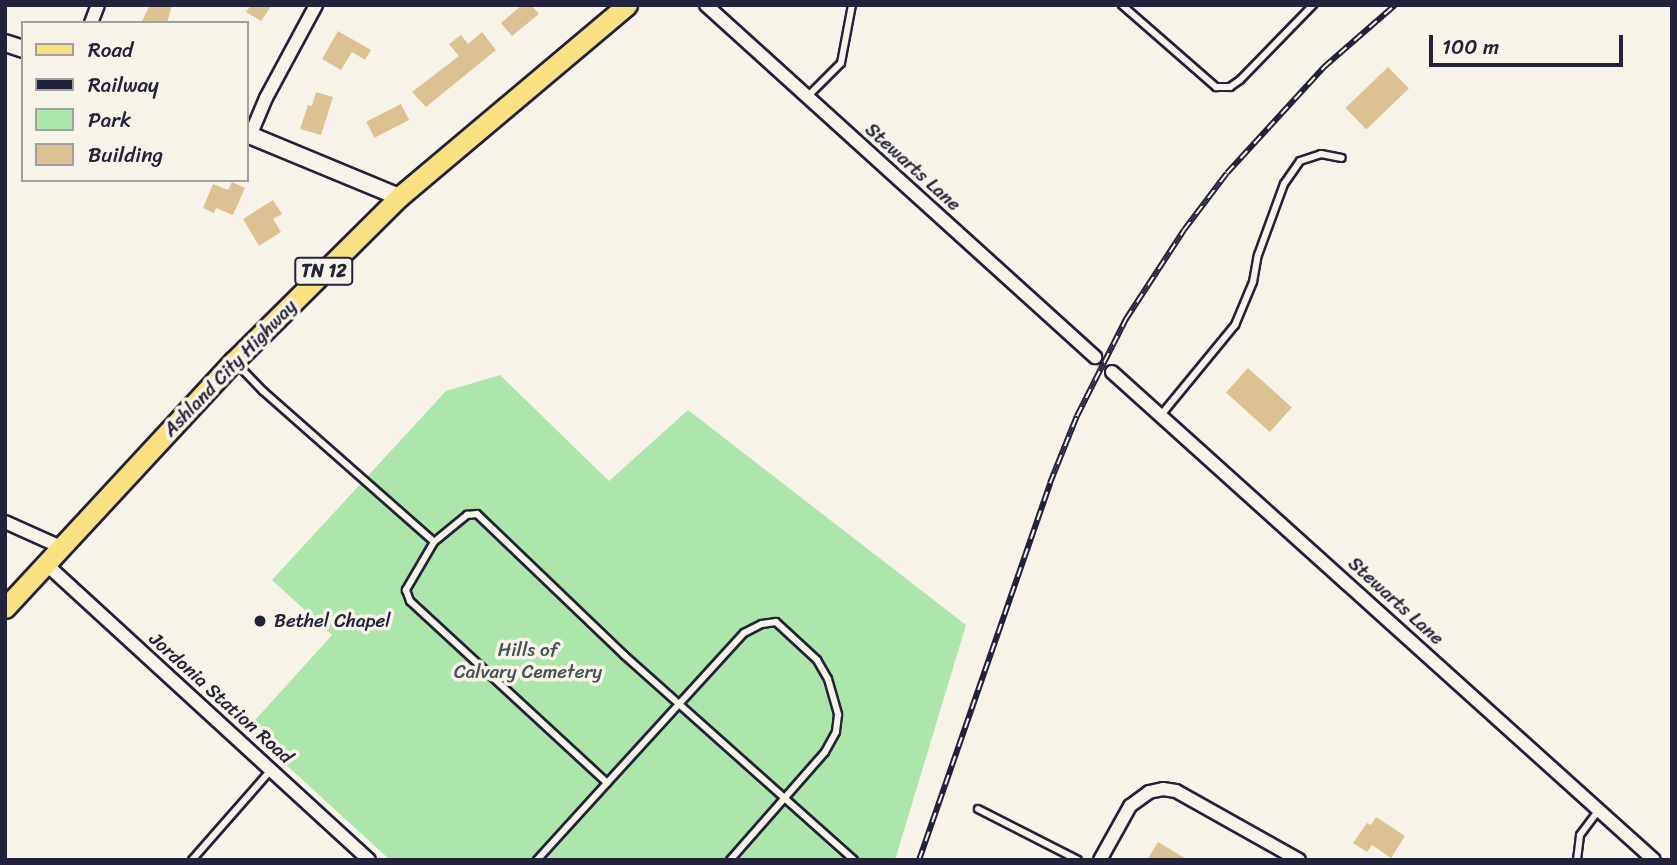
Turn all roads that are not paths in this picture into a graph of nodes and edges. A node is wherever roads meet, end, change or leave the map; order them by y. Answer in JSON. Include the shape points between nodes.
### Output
{"nodes":[{"id":1,"x":316,"y":5,"type":"edge"},
{"id":2,"x":627,"y":5,"type":"edge"},
{"id":3,"x":706,"y":5,"type":"edge"},
{"id":4,"x":852,"y":5,"type":"edge"},
{"id":5,"x":1122,"y":5,"type":"edge"},
{"id":6,"x":1313,"y":5,"type":"edge"},
{"id":7,"x":807,"y":97,"type":"junction"},
{"id":8,"x":248,"y":135,"type":"edge"},
{"id":9,"x":1342,"y":158,"type":"dead end"},
{"id":10,"x":399,"y":197,"type":"junction"},
{"id":11,"x":1095,"y":357,"type":"tunnel mouth"},
{"id":12,"x":234,"y":361,"type":"junction"},
{"id":13,"x":1112,"y":372,"type":"tunnel mouth"},
{"id":14,"x":1161,"y":415,"type":"junction"},
{"id":15,"x":5,"y":522,"type":"edge"},
{"id":16,"x":434,"y":542,"type":"junction"},
{"id":17,"x":61,"y":547,"type":"junction"},
{"id":18,"x":46,"y":564,"type":"junction"},
{"id":19,"x":5,"y":608,"type":"edge"},
{"id":20,"x":680,"y":704,"type":"junction"},
{"id":21,"x":271,"y":770,"type":"junction"},
{"id":22,"x":607,"y":783,"type":"junction"},
{"id":23,"x":783,"y":799,"type":"junction"},
{"id":24,"x":978,"y":809,"type":"dead end"},
{"id":25,"x":1599,"y":810,"type":"junction"},
{"id":26,"x":1101,"y":859,"type":"edge"},
{"id":27,"x":192,"y":860,"type":"edge"},
{"id":28,"x":369,"y":860,"type":"edge"},
{"id":29,"x":537,"y":860,"type":"edge"},
{"id":30,"x":730,"y":860,"type":"edge"},
{"id":31,"x":854,"y":860,"type":"edge"},
{"id":32,"x":1078,"y":860,"type":"edge"},
{"id":33,"x":1299,"y":860,"type":"edge"},
{"id":34,"x":1577,"y":860,"type":"edge"},
{"id":35,"x":1654,"y":860,"type":"edge"}],
"edges":[{"from":1,"to":8,"type":"street"},
{"from":2,"to":10,"type":"main road","name":"Ashland City Highway","number":"TN 12"},
{"from":3,"to":7,"type":"street","name":"Stewarts Lane"},
{"from":4,"to":7,"type":"lane","via":[[841,63]]},
{"from":5,"to":6,"type":"lane","via":[[1216,87],[1230,87],[1240,80]]},
{"from":7,"to":11,"type":"street","name":"Stewarts Lane"},
{"from":8,"to":10,"type":"street"},
{"from":9,"to":14,"type":"lane","via":[[1321,154],[1300,161],[1284,184],[1235,324]]},
{"from":10,"to":12,"type":"main road","name":"Ashland City Highway","number":"TN 12"},
{"from":12,"to":16,"type":"lane"},
{"from":12,"to":17,"type":"main road","name":"Ashland City Highway","number":"TN 12"},
{"from":13,"to":14,"type":"street","name":"Stewarts Lane"},
{"from":14,"to":25,"type":"street","name":"Stewarts Lane"},
{"from":15,"to":17,"type":"street"},
{"from":16,"to":20,"type":"lane","via":[[467,515],[477,514]]},
{"from":16,"to":22,"type":"lane","via":[[406,590],[410,601]]},
{"from":17,"to":18,"type":"main road","name":"Ashland City Highway","number":"TN 12"},
{"from":18,"to":19,"type":"main road","name":"Ashland City Highway","number":"TN 12"},
{"from":18,"to":21,"type":"street","name":"Jordonia Station Road"},
{"from":20,"to":22,"type":"lane"},
{"from":20,"to":23,"type":"lane"},
{"from":20,"to":23,"type":"lane","via":[[744,634],[776,622],[817,660],[838,715],[836,732],[825,752]]},
{"from":21,"to":27,"type":"lane"},
{"from":21,"to":28,"type":"street","name":"Jordonia Station Road"},
{"from":22,"to":29,"type":"lane"},
{"from":23,"to":30,"type":"lane"},
{"from":23,"to":31,"type":"lane"},
{"from":24,"to":32,"type":"lane"},
{"from":25,"to":34,"type":"lane","via":[[1580,835]]},
{"from":25,"to":35,"type":"street","name":"Stewarts Lane"},
{"from":26,"to":33,"type":"street","via":[[1130,806],[1149,792],[1163,789],[1176,791]]}]}
